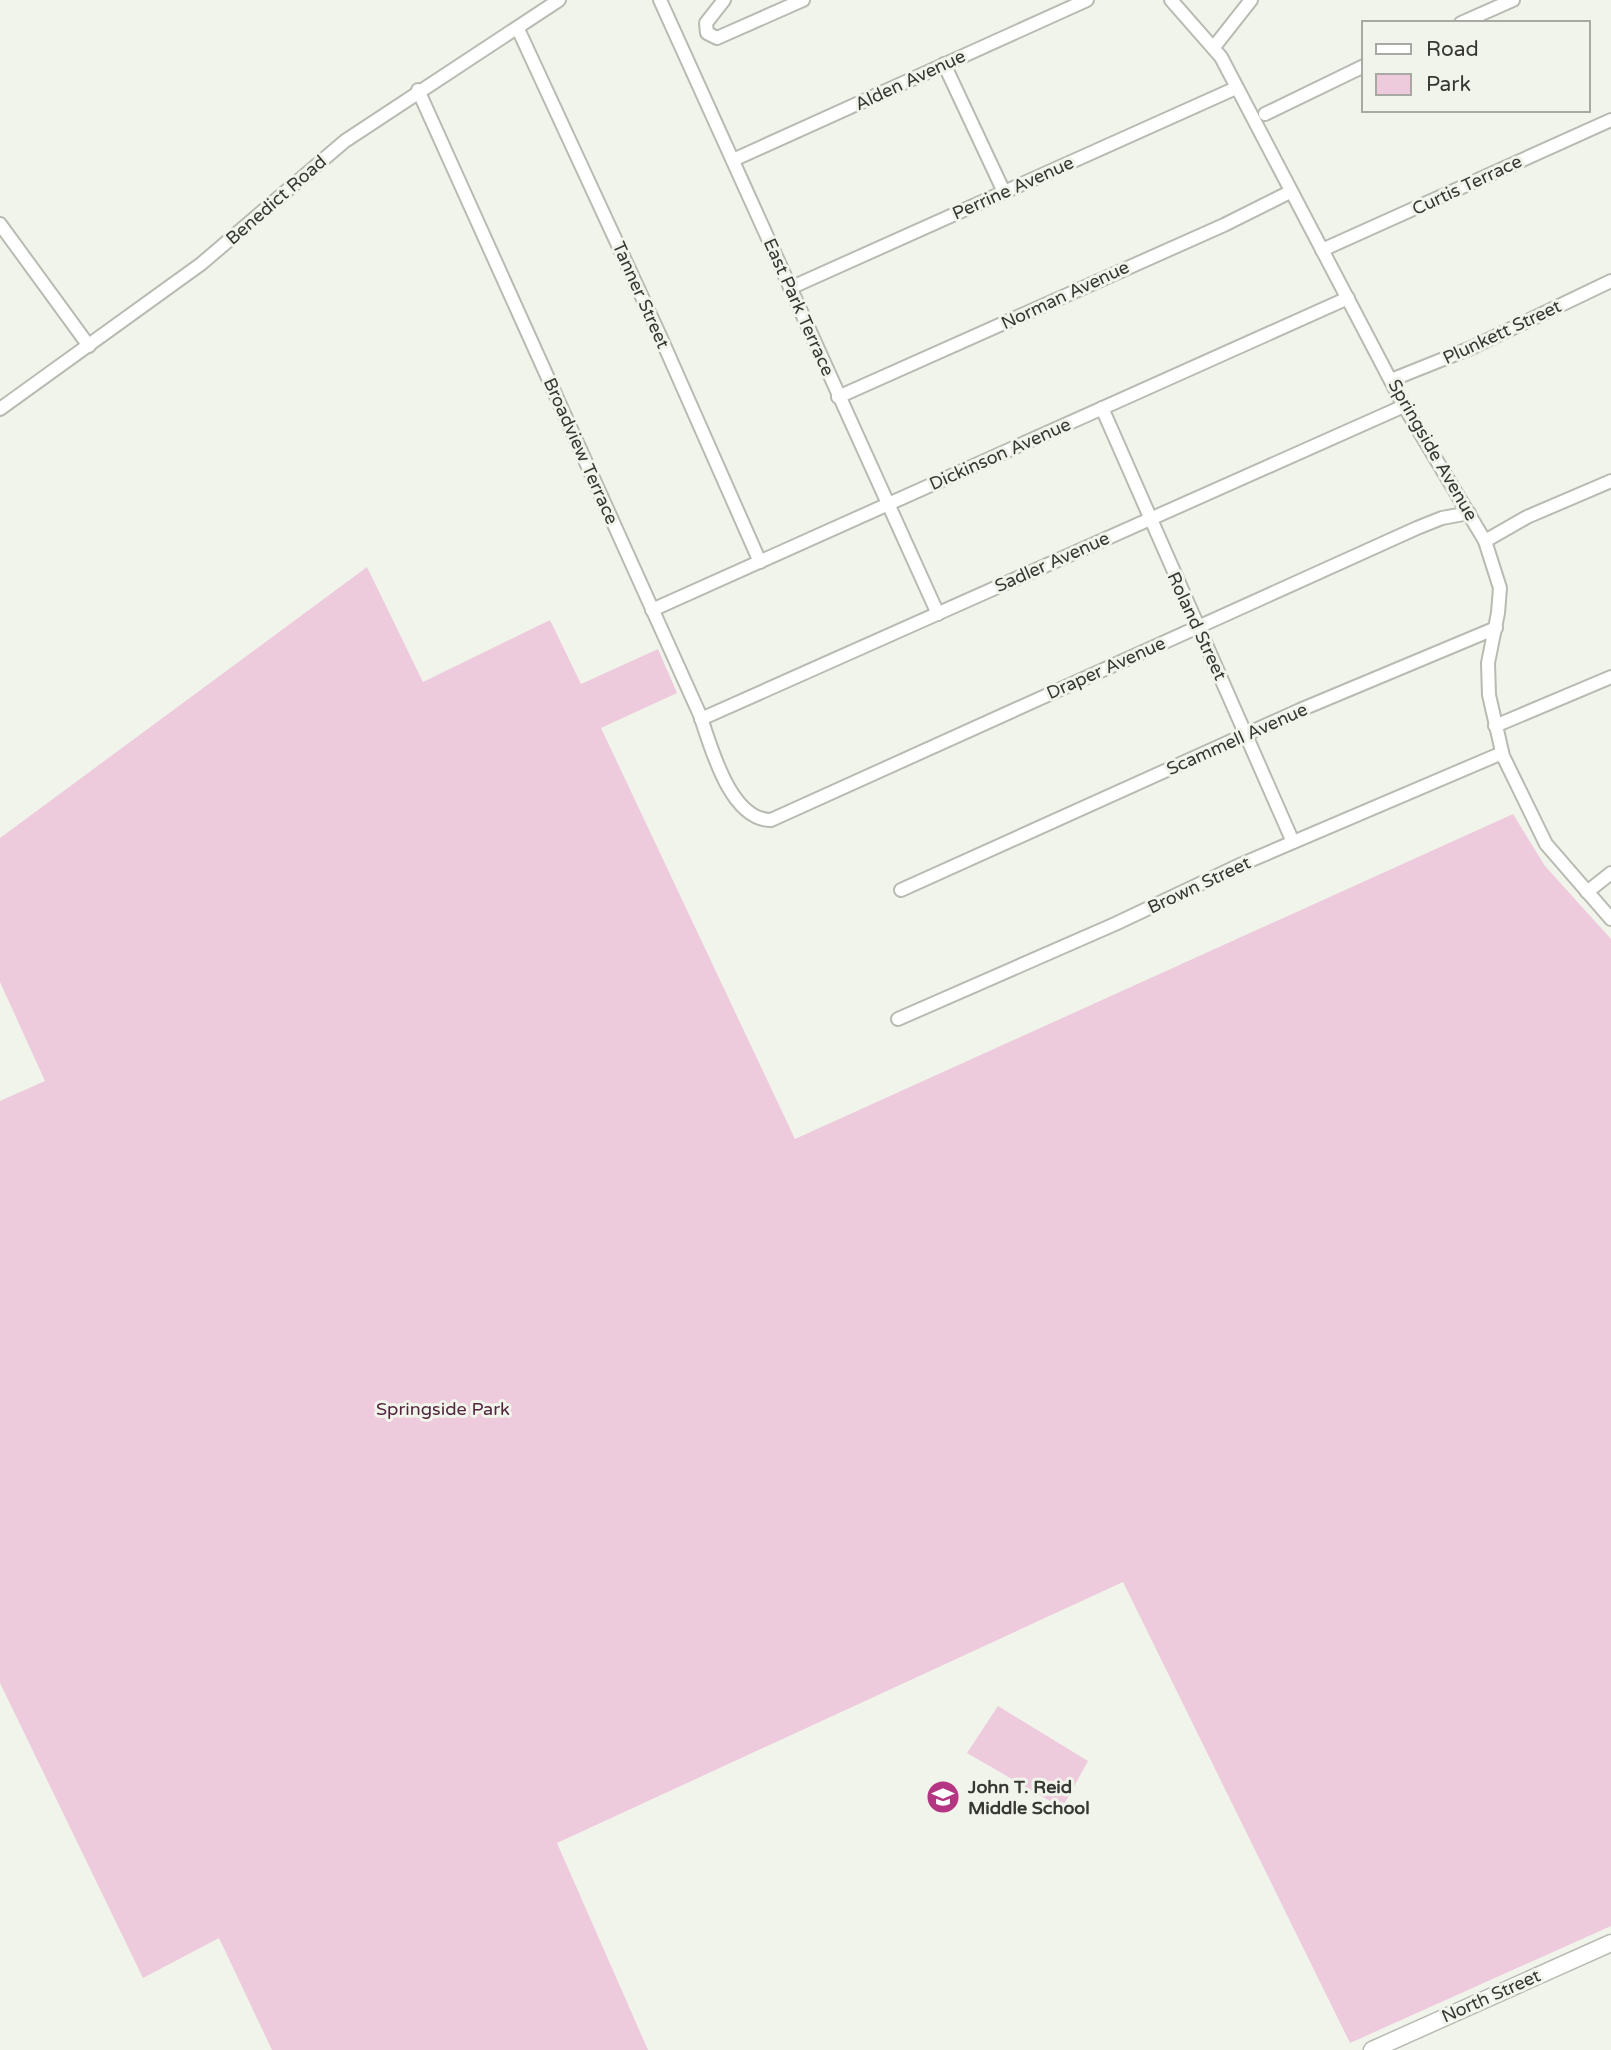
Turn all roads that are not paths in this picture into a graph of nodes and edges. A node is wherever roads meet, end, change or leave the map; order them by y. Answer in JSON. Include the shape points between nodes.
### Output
{"nodes":[{"id":1,"x":559,"y":0,"type":"edge"},
{"id":2,"x":660,"y":0,"type":"edge"},
{"id":3,"x":723,"y":0,"type":"edge"},
{"id":4,"x":803,"y":0,"type":"edge"},
{"id":5,"x":1087,"y":0,"type":"edge"},
{"id":6,"x":1171,"y":0,"type":"edge"},
{"id":7,"x":1251,"y":0,"type":"edge"},
{"id":8,"x":1513,"y":0,"type":"edge"},
{"id":9,"x":1466,"y":21,"type":"edge"},
{"id":10,"x":518,"y":29,"type":"junction"},
{"id":11,"x":1214,"y":47,"type":"junction"},
{"id":12,"x":944,"y":64,"type":"junction"},
{"id":13,"x":1362,"y":67,"type":"edge"},
{"id":14,"x":1236,"y":88,"type":"junction"},
{"id":15,"x":418,"y":90,"type":"junction"},
{"id":16,"x":1265,"y":114,"type":"dead end"},
{"id":17,"x":1611,"y":120,"type":"edge"},
{"id":18,"x":733,"y":160,"type":"junction"},
{"id":19,"x":1004,"y":192,"type":"junction"},
{"id":20,"x":1290,"y":192,"type":"junction"},
{"id":21,"x":0,"y":224,"type":"edge"},
{"id":22,"x":1322,"y":250,"type":"junction"},
{"id":23,"x":1611,"y":281,"type":"edge"},
{"id":24,"x":790,"y":288,"type":"junction"},
{"id":25,"x":1348,"y":298,"type":"junction"},
{"id":26,"x":89,"y":346,"type":"junction"},
{"id":27,"x":1391,"y":380,"type":"junction"},
{"id":28,"x":838,"y":397,"type":"junction"},
{"id":29,"x":1404,"y":406,"type":"junction"},
{"id":30,"x":1102,"y":408,"type":"junction"},
{"id":31,"x":0,"y":409,"type":"edge"},
{"id":32,"x":1611,"y":481,"type":"edge"},
{"id":33,"x":888,"y":504,"type":"junction"},
{"id":34,"x":1469,"y":513,"type":"junction"},
{"id":35,"x":1149,"y":520,"type":"junction"},
{"id":36,"x":1485,"y":541,"type":"junction"},
{"id":37,"x":760,"y":562,"type":"junction"},
{"id":38,"x":653,"y":610,"type":"junction"},
{"id":39,"x":938,"y":614,"type":"junction"},
{"id":40,"x":1197,"y":628,"type":"junction"},
{"id":41,"x":1496,"y":628,"type":"junction"},
{"id":42,"x":1611,"y":677,"type":"edge"},
{"id":43,"x":701,"y":719,"type":"junction"},
{"id":44,"x":1494,"y":726,"type":"junction"},
{"id":45,"x":1247,"y":734,"type":"junction"},
{"id":46,"x":1502,"y":753,"type":"junction"},
{"id":47,"x":746,"y":811,"type":"joint"},
{"id":48,"x":1293,"y":842,"type":"junction"},
{"id":49,"x":1611,"y":873,"type":"edge"},
{"id":50,"x":901,"y":890,"type":"dead end"},
{"id":51,"x":1587,"y":892,"type":"junction"},
{"id":52,"x":1611,"y":919,"type":"edge"},
{"id":53,"x":898,"y":1019,"type":"dead end"},
{"id":54,"x":1611,"y":1943,"type":"edge"},
{"id":55,"x":1372,"y":2050,"type":"edge"}],
"edges":[{"from":1,"to":10,"type":"street","name":"Benedict Road"},
{"from":2,"to":18,"type":"street","name":"East Park Terrace"},
{"from":3,"to":4,"type":"street","via":[[706,23],[707,33],[717,38]]},
{"from":5,"to":12,"type":"street","name":"Alden Avenue"},
{"from":6,"to":11,"type":"street","name":"Springside Avenue"},
{"from":7,"to":11,"type":"street"},
{"from":8,"to":9,"type":"street"},
{"from":10,"to":15,"type":"street","name":"Benedict Road"},
{"from":10,"to":37,"type":"street","name":"Tanner Street"},
{"from":11,"to":14,"type":"street","name":"Springside Avenue"},
{"from":12,"to":18,"type":"street","name":"Alden Avenue"},
{"from":12,"to":19,"type":"street"},
{"from":13,"to":16,"type":"street"},
{"from":14,"to":19,"type":"street","name":"Perrine Avenue"},
{"from":14,"to":20,"type":"street","name":"Springside Avenue"},
{"from":15,"to":26,"type":"street","name":"Benedict Road","via":[[345,141],[201,264]]},
{"from":15,"to":38,"type":"street","name":"Broadview Terrace"},
{"from":17,"to":22,"type":"street","name":"Curtis Terrace"},
{"from":18,"to":24,"type":"street","name":"East Park Terrace"},
{"from":19,"to":24,"type":"street","name":"Perrine Avenue"},
{"from":20,"to":22,"type":"street","name":"Springside Avenue"},
{"from":20,"to":28,"type":"street","name":"Norman Avenue"},
{"from":21,"to":26,"type":"street"},
{"from":22,"to":25,"type":"street","name":"Springside Avenue"},
{"from":23,"to":27,"type":"street","name":"Plunkett Street","via":[[1471,348]]},
{"from":24,"to":28,"type":"street","name":"East Park Terrace"},
{"from":25,"to":27,"type":"street","name":"Springside Avenue"},
{"from":25,"to":30,"type":"street","name":"Dickinson Avenue"},
{"from":26,"to":31,"type":"street","name":"Benedict Road"},
{"from":27,"to":29,"type":"street","name":"Springside Avenue"},
{"from":28,"to":33,"type":"street","name":"East Park Terrace"},
{"from":29,"to":34,"type":"street","name":"Springside Avenue"},
{"from":29,"to":35,"type":"street","name":"Sadler Avenue"},
{"from":30,"to":33,"type":"street","name":"Dickinson Avenue"},
{"from":30,"to":35,"type":"street","name":"Roland Street"},
{"from":32,"to":36,"type":"street","via":[[1527,517]]},
{"from":33,"to":37,"type":"street","name":"Dickinson Avenue"},
{"from":33,"to":39,"type":"street","name":"East Park Terrace"},
{"from":34,"to":36,"type":"street","name":"Springside Avenue"},
{"from":34,"to":40,"type":"street","name":"Draper Avenue","via":[[1417,528]]},
{"from":35,"to":39,"type":"street","name":"Sadler Avenue"},
{"from":35,"to":40,"type":"street","name":"Roland Street"},
{"from":36,"to":41,"type":"street","name":"Springside Avenue","via":[[1500,588]]},
{"from":37,"to":38,"type":"street","name":"Dickinson Avenue"},
{"from":38,"to":43,"type":"street","name":"Broadview Terrace"},
{"from":39,"to":43,"type":"street","name":"Sadler Avenue"},
{"from":40,"to":45,"type":"street","name":"Roland Street"},
{"from":40,"to":47,"type":"street","name":"Draper Avenue","via":[[771,820],[760,820]]},
{"from":41,"to":44,"type":"street","name":"Springside Avenue","via":[[1488,663]]},
{"from":41,"to":45,"type":"street","name":"Scammell Avenue"},
{"from":42,"to":44,"type":"street"},
{"from":43,"to":47,"type":"street","name":"Broadview Terrace","via":[[726,781]]},
{"from":44,"to":46,"type":"street","name":"Springside Avenue"},
{"from":45,"to":48,"type":"street","name":"Roland Street"},
{"from":45,"to":50,"type":"street","name":"Scammell Avenue"},
{"from":46,"to":48,"type":"street","name":"Brown Street"},
{"from":46,"to":51,"type":"street","name":"Springside Avenue","via":[[1546,844]]},
{"from":48,"to":53,"type":"street","name":"Brown Street"},
{"from":49,"to":51,"type":"street"},
{"from":51,"to":52,"type":"street","name":"Springside Avenue"},
{"from":54,"to":55,"type":"main road","name":"North Street"}]}
